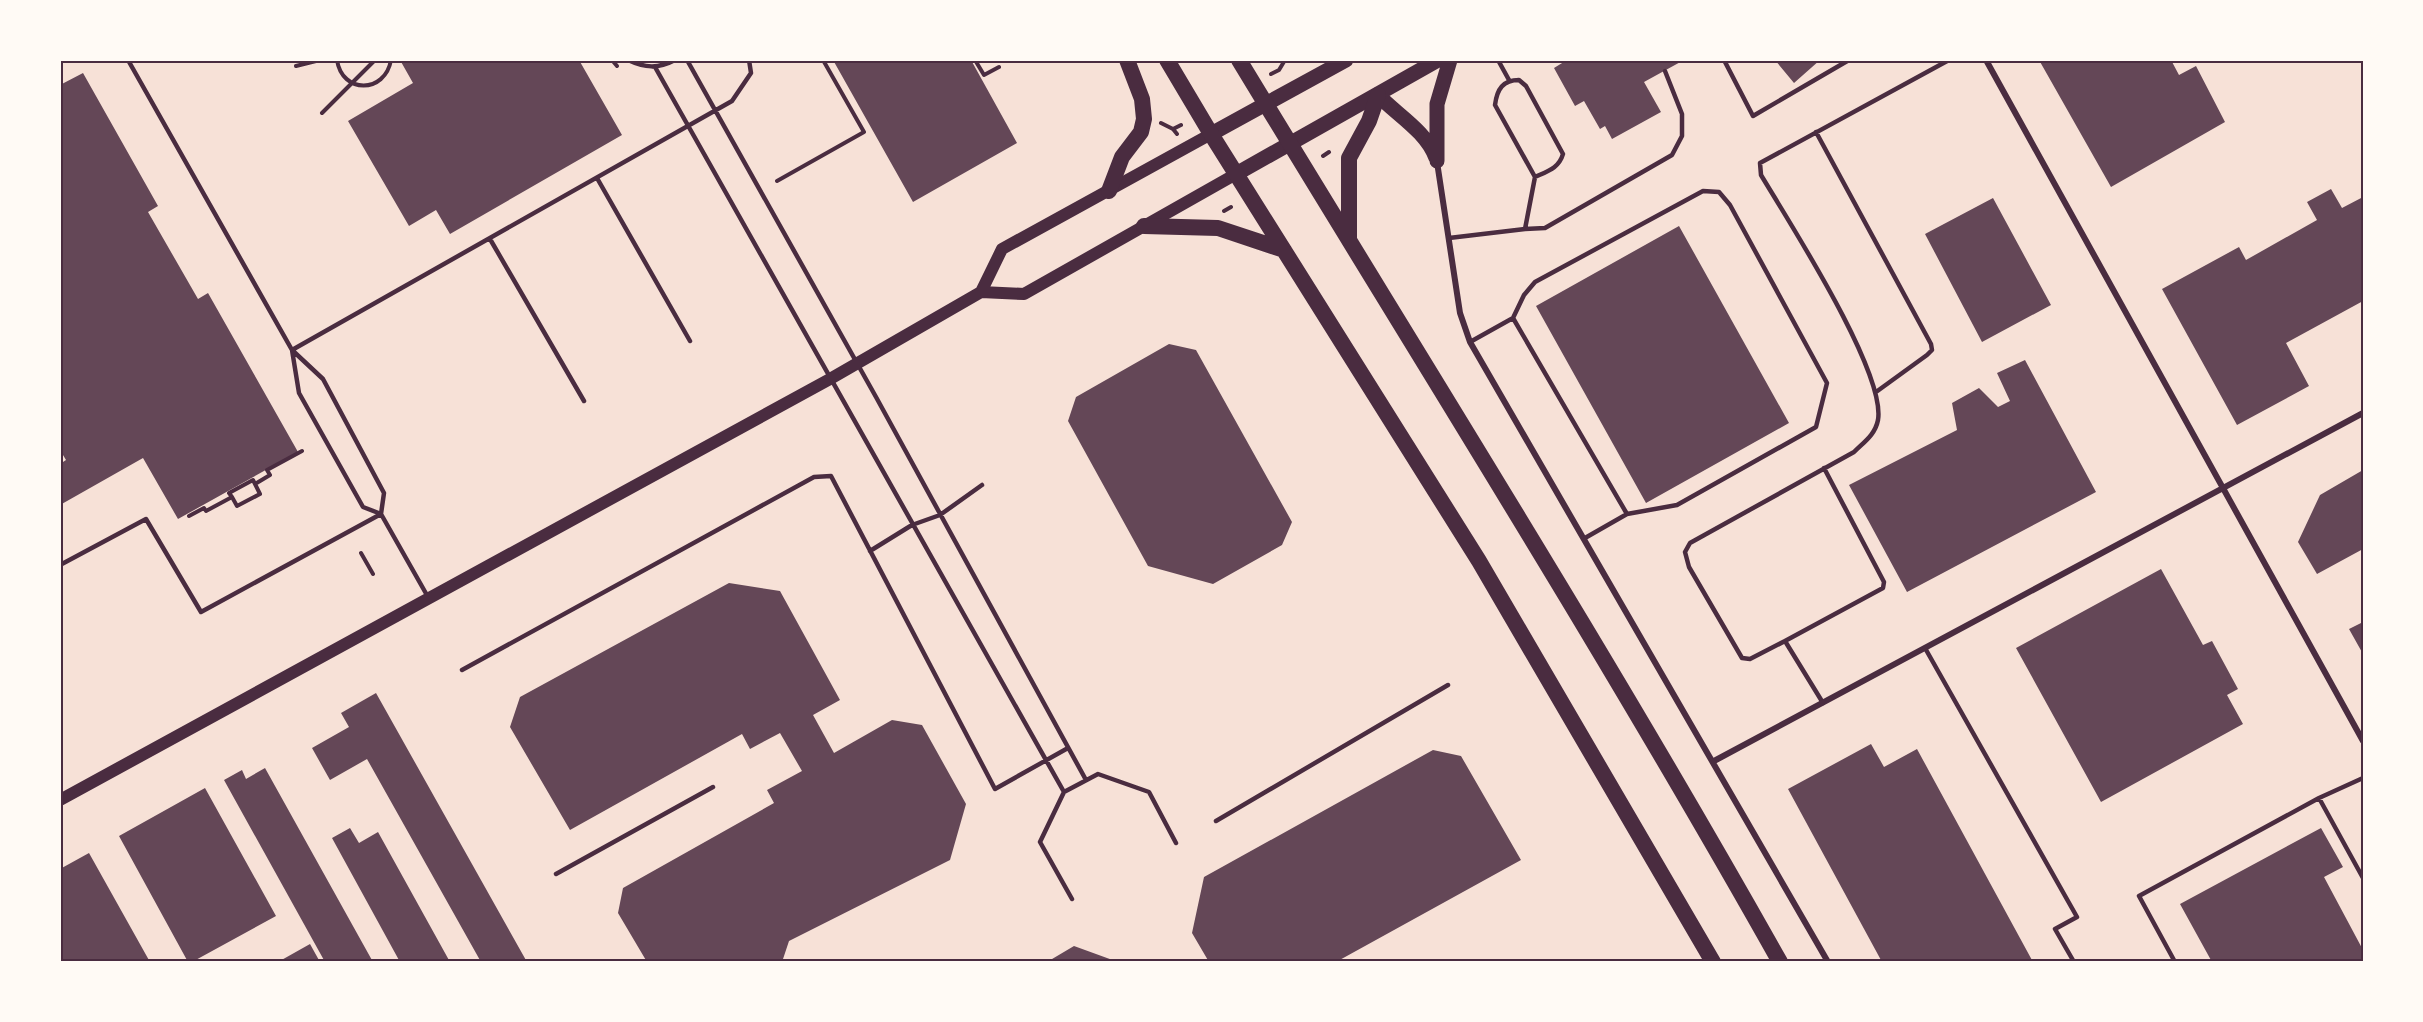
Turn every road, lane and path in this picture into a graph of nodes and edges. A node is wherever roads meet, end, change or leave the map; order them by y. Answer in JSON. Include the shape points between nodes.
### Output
{"nodes":[{"id":1,"x":128,"y":60,"type":"edge"},
{"id":2,"x":320,"y":60,"type":"edge"},
{"id":3,"x":337,"y":60,"type":"edge"},
{"id":4,"x":375,"y":60,"type":"edge"},
{"id":5,"x":391,"y":60,"type":"edge"},
{"id":6,"x":628,"y":60,"type":"edge"},
{"id":7,"x":675,"y":60,"type":"edge"},
{"id":8,"x":687,"y":60,"type":"edge"},
{"id":9,"x":748,"y":60,"type":"edge"},
{"id":10,"x":823,"y":60,"type":"edge"},
{"id":11,"x":975,"y":60,"type":"edge"},
{"id":12,"x":1127,"y":60,"type":"edge"},
{"id":13,"x":1167,"y":60,"type":"edge"},
{"id":14,"x":1239,"y":60,"type":"edge"},
{"id":15,"x":1285,"y":60,"type":"edge"},
{"id":16,"x":1346,"y":60,"type":"edge"},
{"id":17,"x":1438,"y":60,"type":"edge"},
{"id":18,"x":1450,"y":60,"type":"edge"},
{"id":19,"x":1498,"y":60,"type":"edge"},
{"id":20,"x":1724,"y":60,"type":"edge"},
{"id":21,"x":1849,"y":60,"type":"edge"},
{"id":22,"x":1949,"y":60,"type":"edge"},
{"id":23,"x":1986,"y":60,"type":"edge"},
{"id":24,"x":296,"y":66,"type":"dead end"},
{"id":25,"x":655,"y":67,"type":"junction"},
{"id":26,"x":999,"y":67,"type":"dead end"},
{"id":27,"x":1665,"y":71,"type":"dead end"},
{"id":28,"x":1271,"y":74,"type":"dead end"},
{"id":29,"x":1509,"y":80,"type":"junction"},
{"id":30,"x":352,"y":83,"type":"junction"},
{"id":31,"x":1378,"y":94,"type":"junction"},
{"id":32,"x":1266,"y":105,"type":"junction"},
{"id":33,"x":716,"y":111,"type":"junction"},
{"id":34,"x":322,"y":113,"type":"dead end"},
{"id":35,"x":1181,"y":125,"type":"dead end"},
{"id":36,"x":689,"y":126,"type":"junction"},
{"id":37,"x":1816,"y":132,"type":"junction"},
{"id":38,"x":1177,"y":134,"type":"dead end"},
{"id":39,"x":1211,"y":134,"type":"junction"},
{"id":40,"x":1290,"y":144,"type":"junction"},
{"id":41,"x":1326,"y":146,"type":"dead end"},
{"id":42,"x":1323,"y":156,"type":"dead end"},
{"id":43,"x":1437,"y":161,"type":"junction"},
{"id":44,"x":1236,"y":174,"type":"junction"},
{"id":45,"x":1535,"y":177,"type":"junction"},
{"id":46,"x":597,"y":178,"type":"junction"},
{"id":47,"x":777,"y":181,"type":"dead end"},
{"id":48,"x":1109,"y":191,"type":"junction"},
{"id":49,"x":1221,"y":204,"type":"dead end"},
{"id":50,"x":1232,"y":207,"type":"dead end"},
{"id":51,"x":1144,"y":226,"type":"junction"},
{"id":52,"x":1525,"y":229,"type":"junction"},
{"id":53,"x":490,"y":238,"type":"junction"},
{"id":54,"x":1349,"y":238,"type":"junction"},
{"id":55,"x":1449,"y":238,"type":"junction"},
{"id":56,"x":1284,"y":250,"type":"junction"},
{"id":57,"x":981,"y":292,"type":"junction"},
{"id":58,"x":1513,"y":318,"type":"junction"},
{"id":59,"x":690,"y":341,"type":"dead end"},
{"id":60,"x":1470,"y":342,"type":"junction"},
{"id":61,"x":292,"y":350,"type":"junction"},
{"id":62,"x":857,"y":363,"type":"junction"},
{"id":63,"x":830,"y":379,"type":"junction"},
{"id":64,"x":1876,"y":392,"type":"junction"},
{"id":65,"x":584,"y":401,"type":"dead end"},
{"id":66,"x":2363,"y":413,"type":"edge"},
{"id":67,"x":302,"y":451,"type":"dead end"},
{"id":68,"x":1824,"y":468,"type":"junction"},
{"id":69,"x":255,"y":484,"type":"junction"},
{"id":70,"x":982,"y":485,"type":"dead end"},
{"id":71,"x":2223,"y":487,"type":"junction"},
{"id":72,"x":232,"y":497,"type":"junction"},
{"id":73,"x":381,"y":514,"type":"junction"},
{"id":74,"x":1627,"y":514,"type":"junction"},
{"id":75,"x":940,"y":515,"type":"junction"},
{"id":76,"x":189,"y":516,"type":"dead end"},
{"id":77,"x":912,"y":525,"type":"junction"},
{"id":78,"x":1585,"y":538,"type":"junction"},
{"id":79,"x":870,"y":551,"type":"junction"},
{"id":80,"x":361,"y":553,"type":"dead end"},
{"id":81,"x":60,"y":565,"type":"edge"},
{"id":82,"x":373,"y":574,"type":"dead end"},
{"id":83,"x":429,"y":598,"type":"junction"},
{"id":84,"x":1785,"y":641,"type":"junction"},
{"id":85,"x":1925,"y":648,"type":"junction"},
{"id":86,"x":462,"y":670,"type":"dead end"},
{"id":87,"x":1448,"y":685,"type":"dead end"},
{"id":88,"x":1823,"y":703,"type":"junction"},
{"id":89,"x":2363,"y":741,"type":"edge"},
{"id":90,"x":1068,"y":748,"type":"junction"},
{"id":91,"x":1046,"y":760,"type":"junction"},
{"id":92,"x":1714,"y":761,"type":"junction"},
{"id":93,"x":2363,"y":778,"type":"edge"},
{"id":94,"x":1086,"y":780,"type":"junction"},
{"id":95,"x":713,"y":786,"type":"dead end"},
{"id":96,"x":1064,"y":792,"type":"junction"},
{"id":97,"x":2319,"y":798,"type":"junction"},
{"id":98,"x":60,"y":800,"type":"edge"},
{"id":99,"x":1216,"y":821,"type":"dead end"},
{"id":100,"x":1176,"y":843,"type":"dead end"},
{"id":101,"x":556,"y":874,"type":"dead end"},
{"id":102,"x":2363,"y":878,"type":"edge"},
{"id":103,"x":1072,"y":899,"type":"dead end"},
{"id":104,"x":1713,"y":962,"type":"edge"},
{"id":105,"x":1780,"y":962,"type":"edge"},
{"id":106,"x":1828,"y":962,"type":"edge"},
{"id":107,"x":2074,"y":962,"type":"edge"},
{"id":108,"x":2175,"y":962,"type":"edge"}],
"edges":[{"from":1,"to":61,"type":"lane"},
{"from":2,"to":24,"type":"path"},
{"from":3,"to":30,"type":"path","via":[[342,75]]},
{"from":4,"to":30,"type":"path"},
{"from":5,"to":30,"type":"path","via":[[388,71],[375,84]]},
{"from":6,"to":25,"type":"lane"},
{"from":7,"to":25,"type":"lane"},
{"from":8,"to":33,"type":"lane"},
{"from":9,"to":33,"type":"lane","via":[[751,73],[732,101]]},
{"from":10,"to":47,"type":"path","via":[[864,132]]},
{"from":11,"to":26,"type":"path","via":[[984,75]]},
{"from":12,"to":48,"type":"highway","via":[[1142,99],[1144,119],[1141,132],[1122,157]]},
{"from":13,"to":39,"type":"highway"},
{"from":14,"to":32,"type":"highway"},
{"from":15,"to":28,"type":"path"},
{"from":16,"to":32,"type":"main road"},
{"from":17,"to":31,"type":"main road"},
{"from":18,"to":43,"type":"main road","via":[[1437,104]]},
{"from":19,"to":29,"type":"lane"},
{"from":20,"to":21,"type":"lane","via":[[1753,116]]},
{"from":22,"to":37,"type":"lane"},
{"from":23,"to":71,"type":"street"},
{"from":25,"to":36,"type":"lane"},
{"from":27,"to":52,"type":"lane","via":[[1682,114],[1682,136],[1672,155],[1545,228]]},
{"from":29,"to":45,"type":"lane","via":[[1496,96],[1495,105]]},
{"from":29,"to":45,"type":"lane","via":[[1519,80],[1526,86],[1563,154],[1554,169]]},
{"from":30,"to":34,"type":"path"},
{"from":31,"to":40,"type":"main road"},
{"from":31,"to":43,"type":"main road","via":[[1417,129]]},
{"from":31,"to":54,"type":"highway","via":[[1349,158]]},
{"from":32,"to":39,"type":"main road"},
{"from":32,"to":40,"type":"highway"},
{"from":33,"to":36,"type":"lane"},
{"from":33,"to":62,"type":"lane"},
{"from":35,"to":38,"type":"path","via":[[1173,129]]},
{"from":36,"to":46,"type":"lane"},
{"from":36,"to":63,"type":"lane"},
{"from":37,"to":64,"type":"lane","via":[[1931,344],[1927,355]]},
{"from":37,"to":64,"type":"lane","via":[[1760,163],[1761,175],[1844,319]]},
{"from":39,"to":44,"type":"highway"},
{"from":39,"to":48,"type":"main road"},
{"from":40,"to":44,"type":"main road"},
{"from":40,"to":54,"type":"highway"},
{"from":41,"to":42,"type":"path","via":[[1329,153]]},
{"from":43,"to":55,"type":"street"},
{"from":44,"to":51,"type":"main road"},
{"from":44,"to":56,"type":"highway"},
{"from":45,"to":52,"type":"lane"},
{"from":46,"to":53,"type":"lane"},
{"from":46,"to":59,"type":"lane"},
{"from":48,"to":57,"type":"main road","via":[[1002,249]]},
{"from":49,"to":50,"type":"path","via":[[1225,210]]},
{"from":51,"to":56,"type":"highway","via":[[1218,228]]},
{"from":51,"to":57,"type":"main road","via":[[1024,294]]},
{"from":52,"to":55,"type":"lane"},
{"from":53,"to":61,"type":"lane"},
{"from":53,"to":65,"type":"lane"},
{"from":54,"to":105,"type":"highway","via":[[1562,587]]},
{"from":55,"to":60,"type":"street","via":[[1460,313]]},
{"from":56,"to":104,"type":"highway","via":[[1479,561]]},
{"from":57,"to":62,"type":"main road"},
{"from":58,"to":60,"type":"lane"},
{"from":58,"to":74,"type":"lane"},
{"from":58,"to":74,"type":"lane","via":[[1535,282],[1703,191],[1719,192],[1730,205],[1827,383],[1816,427],[1677,505]]},
{"from":60,"to":78,"type":"street"},
{"from":61,"to":73,"type":"lane","via":[[323,379],[363,452],[384,493]]},
{"from":61,"to":73,"type":"lane","via":[[299,393],[363,507]]},
{"from":62,"to":63,"type":"main road"},
{"from":62,"to":75,"type":"lane"},
{"from":63,"to":77,"type":"lane"},
{"from":63,"to":83,"type":"main road"},
{"from":64,"to":68,"type":"lane","via":[[1878,421],[1873,435],[1854,452]]},
{"from":66,"to":71,"type":"street"},
{"from":67,"to":69,"type":"path","via":[[267,470],[270,475]]},
{"from":68,"to":84,"type":"lane","via":[[1884,582],[1883,588]]},
{"from":68,"to":84,"type":"lane","via":[[1690,543],[1685,552],[1689,567],[1742,658],[1750,659]]},
{"from":69,"to":72,"type":"path","via":[[253,480],[229,493]]},
{"from":69,"to":72,"type":"path","via":[[260,494],[237,506]]},
{"from":70,"to":75,"type":"lane"},
{"from":71,"to":85,"type":"street"},
{"from":71,"to":89,"type":"street"},
{"from":72,"to":76,"type":"path"},
{"from":73,"to":81,"type":"lane","via":[[201,612],[146,519]]},
{"from":73,"to":83,"type":"lane"},
{"from":74,"to":78,"type":"lane"},
{"from":75,"to":77,"type":"lane"},
{"from":75,"to":90,"type":"lane"},
{"from":77,"to":79,"type":"lane"},
{"from":77,"to":91,"type":"lane"},
{"from":78,"to":92,"type":"street"},
{"from":79,"to":86,"type":"lane","via":[[831,476],[814,477]]},
{"from":79,"to":91,"type":"lane","via":[[995,789]]},
{"from":80,"to":82,"type":"path"},
{"from":83,"to":98,"type":"main road"},
{"from":84,"to":88,"type":"lane"},
{"from":85,"to":88,"type":"street"},
{"from":85,"to":107,"type":"lane","via":[[2077,917],[2055,929]]},
{"from":87,"to":99,"type":"lane"},
{"from":88,"to":92,"type":"street"},
{"from":90,"to":91,"type":"lane"},
{"from":90,"to":94,"type":"lane"},
{"from":91,"to":96,"type":"lane"},
{"from":92,"to":106,"type":"street"},
{"from":93,"to":97,"type":"lane"},
{"from":94,"to":96,"type":"lane"},
{"from":94,"to":100,"type":"lane","via":[[1098,774],[1149,792]]},
{"from":95,"to":101,"type":"lane"},
{"from":96,"to":103,"type":"lane","via":[[1040,842]]},
{"from":97,"to":102,"type":"lane"},
{"from":97,"to":108,"type":"lane","via":[[2139,896]]}]}
